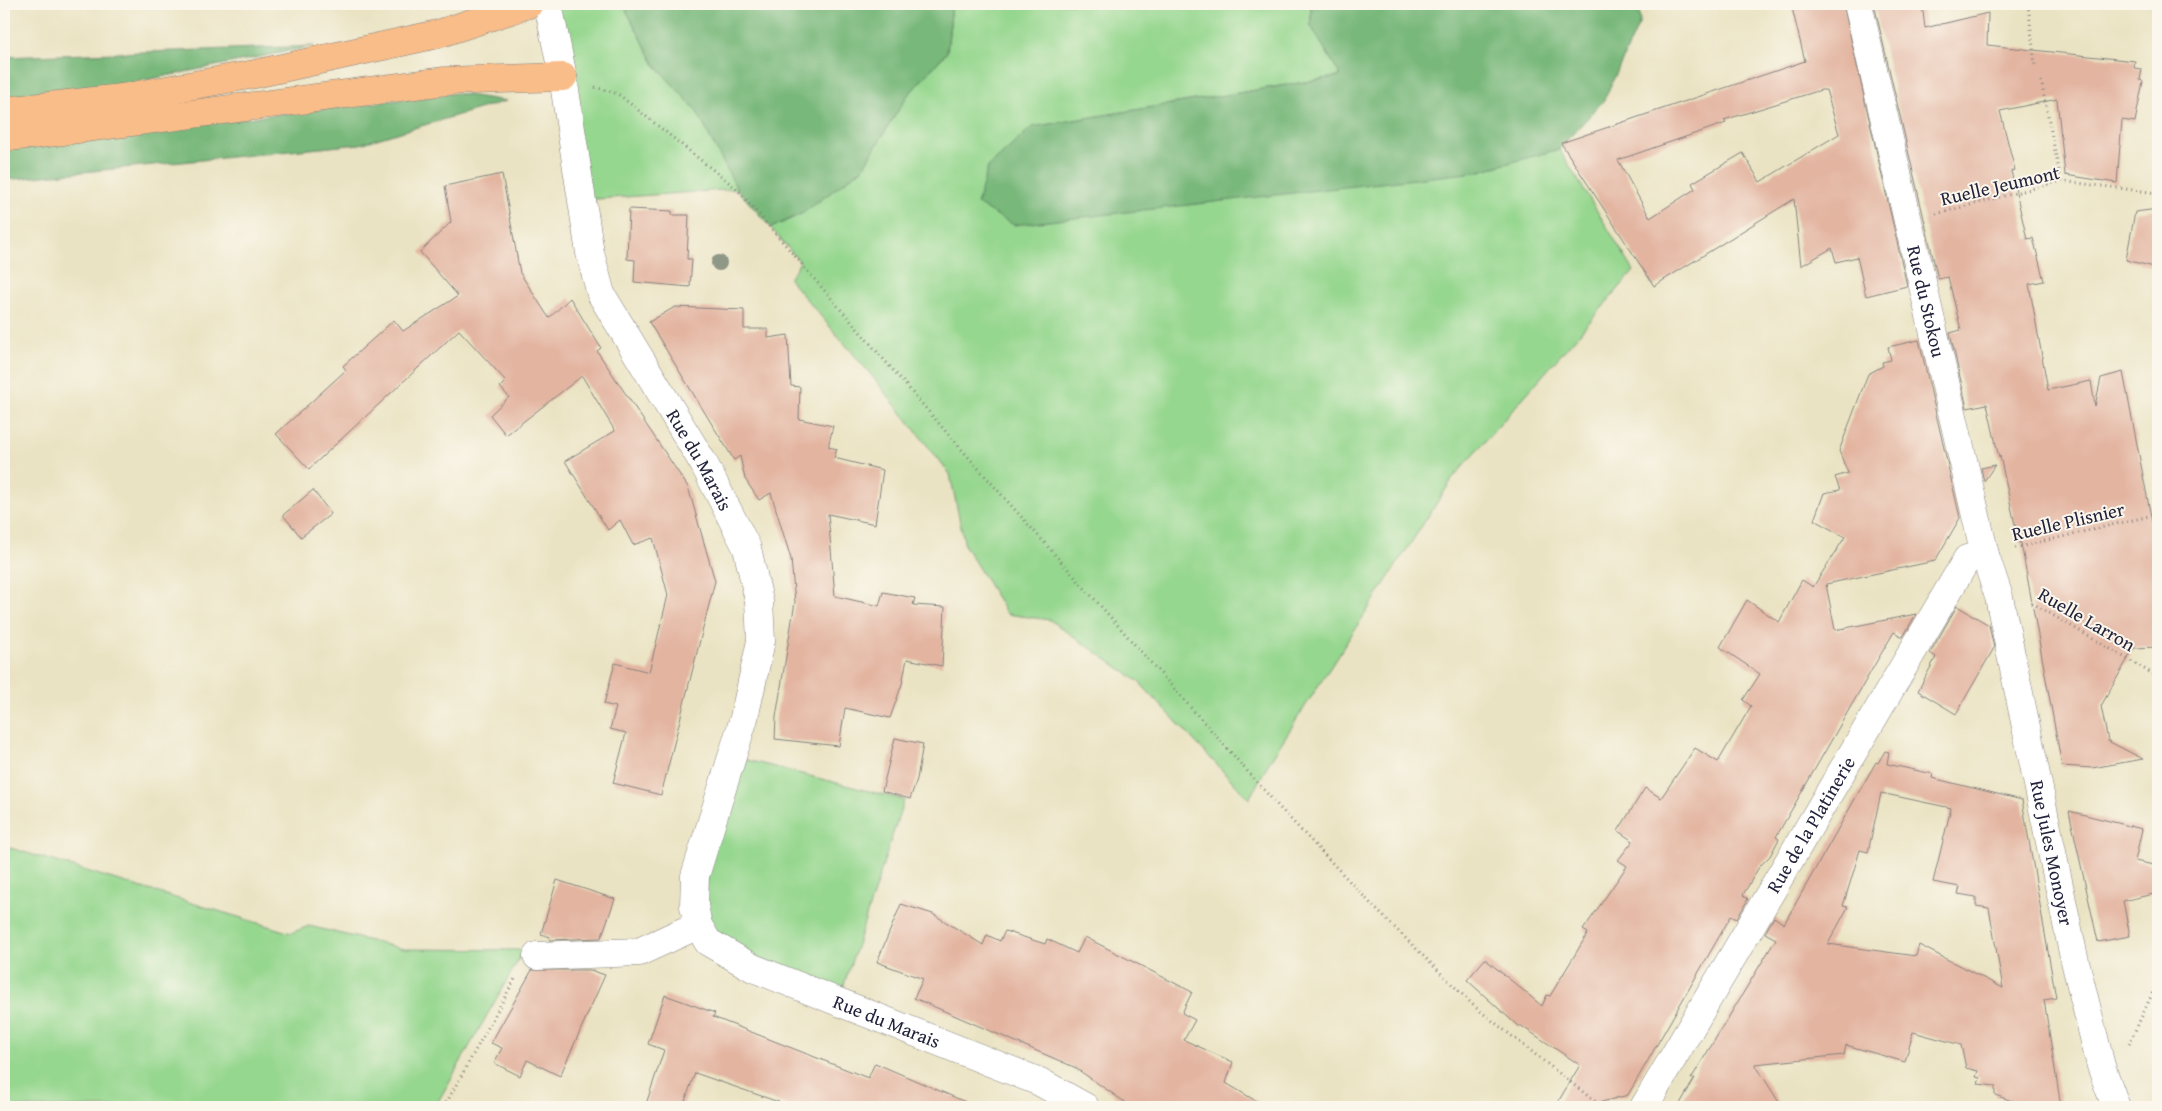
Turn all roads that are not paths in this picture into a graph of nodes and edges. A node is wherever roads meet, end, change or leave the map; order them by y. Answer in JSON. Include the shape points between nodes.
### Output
{"nodes":[{"id":1,"x":529,"y":4,"type":"edge"},
{"id":2,"x":548,"y":4,"type":"edge"},
{"id":3,"x":1858,"y":4,"type":"edge"},
{"id":4,"x":564,"y":77,"type":"junction"},
{"id":5,"x":4,"y":111,"type":"edge"},
{"id":6,"x":4,"y":137,"type":"edge"},
{"id":7,"x":1985,"y":554,"type":"junction"},
{"id":8,"x":1999,"y":597,"type":"joint"},
{"id":9,"x":698,"y":925,"type":"junction"},
{"id":10,"x":537,"y":956,"type":"road end"},
{"id":11,"x":2112,"y":1097,"type":"edge"},
{"id":12,"x":1085,"y":1107,"type":"edge"},
{"id":13,"x":1644,"y":1107,"type":"edge"}],
"edges":[{"from":1,"to":5,"type":"highway","via":[[438,34],[255,74],[122,98]]},
{"from":2,"to":4,"type":"street","name":"Rue du Marais"},
{"from":3,"to":7,"type":"street","name":"Rue du Stokou"},
{"from":4,"to":6,"type":"highway","via":[[445,81]]},
{"from":4,"to":9,"type":"street","name":"Rue du Marais","via":[[590,253],[601,294],[704,464],[748,548],[759,601],[760,641],[744,718],[695,876],[694,906]]},
{"from":7,"to":8,"type":"street","name":"Rue du Stokou"},
{"from":7,"to":13,"type":"street","name":"Rue de la Platinerie","via":[[1967,560]]},
{"from":8,"to":11,"type":"street","name":"Rue Jules Monoyer","via":[[2073,953],[2101,1066]]},
{"from":9,"to":10,"type":"street","via":[[639,952]]},
{"from":9,"to":12,"type":"street","name":"Rue du Marais","via":[[708,942],[753,968],[1040,1082]]}]}
